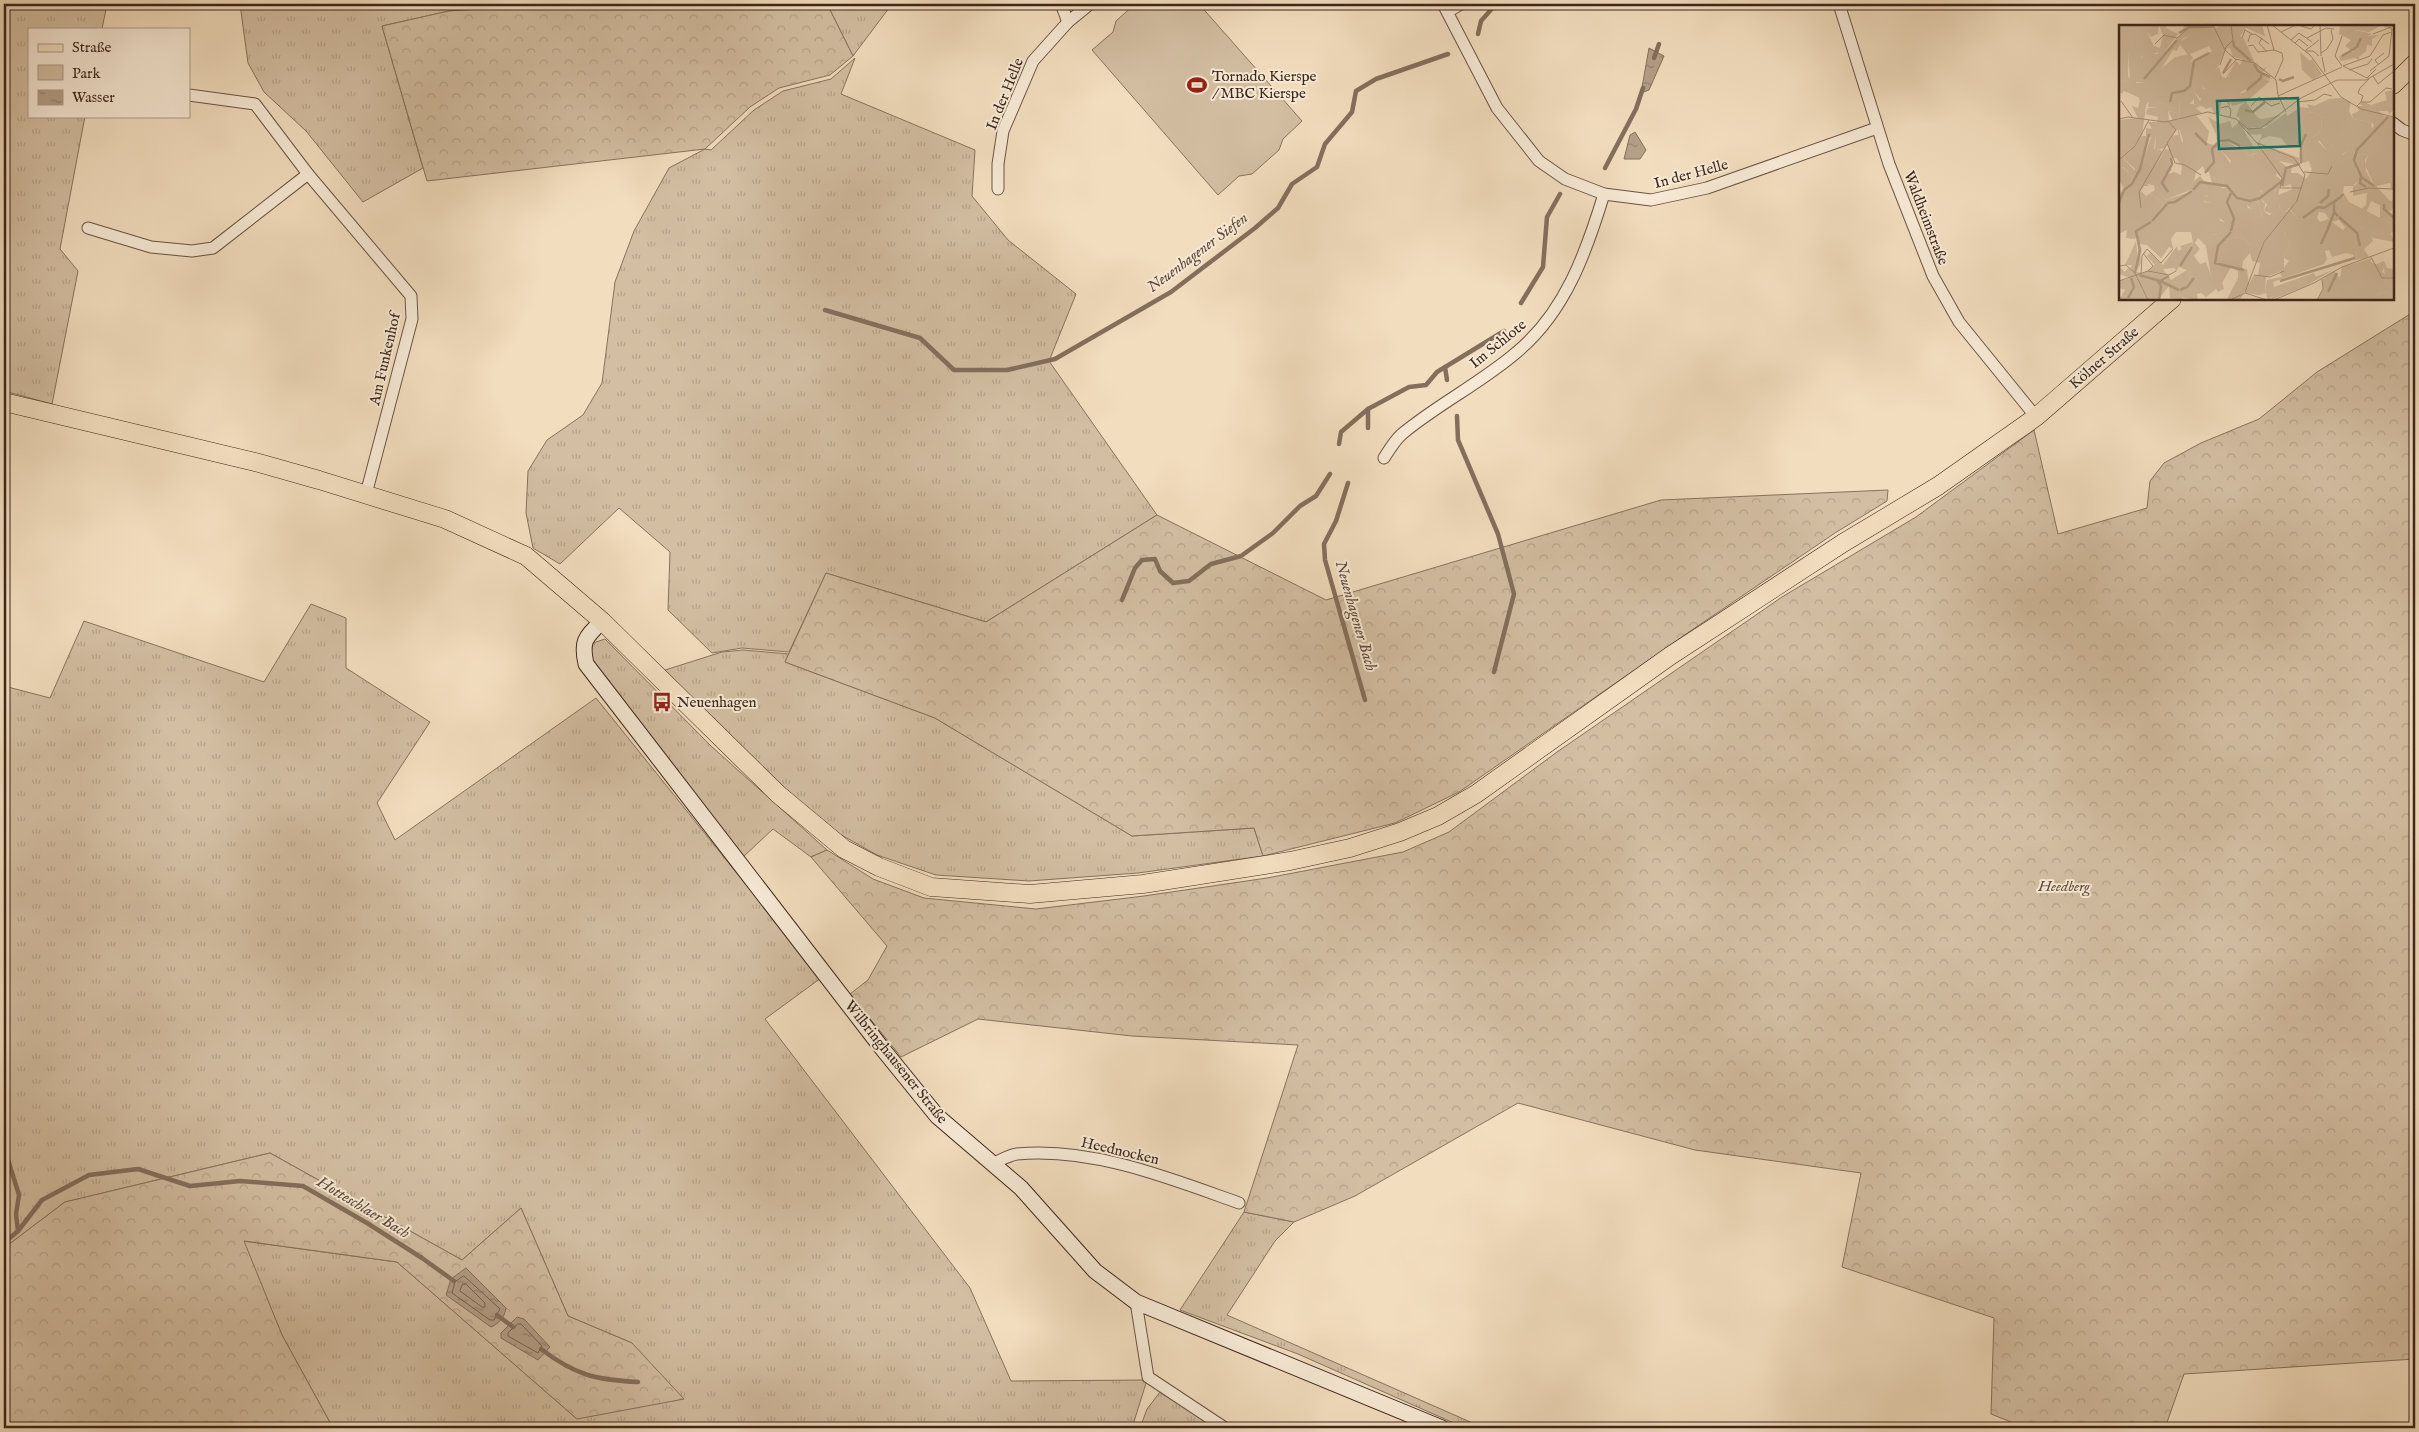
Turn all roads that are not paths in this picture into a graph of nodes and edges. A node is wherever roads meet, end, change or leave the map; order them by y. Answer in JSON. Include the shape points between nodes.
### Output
{"nodes":[{"id":1,"x":1061,"y":4,"type":"edge"},
{"id":2,"x":1090,"y":4,"type":"edge"},
{"id":3,"x":1461,"y":4,"type":"edge"},
{"id":4,"x":1839,"y":4,"type":"edge"},
{"id":5,"x":1446,"y":7,"type":"edge"},
{"id":6,"x":1068,"y":22,"type":"junction"},
{"id":7,"x":2415,"y":63,"type":"edge"},
{"id":8,"x":2394,"y":84,"type":"edge"},
{"id":9,"x":190,"y":95,"type":"edge"},
{"id":10,"x":2394,"y":124,"type":"edge"},
{"id":11,"x":1877,"y":128,"type":"junction"},
{"id":12,"x":2415,"y":135,"type":"edge"},
{"id":13,"x":308,"y":174,"type":"junction"},
{"id":14,"x":998,"y":189,"type":"dead end"},
{"id":15,"x":1604,"y":194,"type":"junction"},
{"id":16,"x":88,"y":228,"type":"dead end"},
{"id":17,"x":2171,"y":300,"type":"edge"},
{"id":18,"x":4,"y":402,"type":"edge"},
{"id":19,"x":2036,"y":417,"type":"junction"},
{"id":20,"x":1384,"y":458,"type":"dead end"},
{"id":21,"x":366,"y":494,"type":"junction"},
{"id":22,"x":602,"y":621,"type":"junction"},
{"id":23,"x":992,"y":1164,"type":"junction"},
{"id":24,"x":1239,"y":1203,"type":"dead end"},
{"id":25,"x":1136,"y":1302,"type":"junction"},
{"id":26,"x":1225,"y":1428,"type":"edge"},
{"id":27,"x":1442,"y":1428,"type":"edge"}],
"edges":[{"from":1,"to":6,"type":"street"},
{"from":2,"to":6,"type":"street","name":"In der Helle"},
{"from":3,"to":5,"type":"street","name":"In der Helle"},
{"from":4,"to":11,"type":"street","name":"Waldheimstraße"},
{"from":5,"to":15,"type":"street","name":"In der Helle","via":[[1497,108],[1540,161],[1565,179]]},
{"from":6,"to":14,"type":"street","name":"In der Helle","via":[[1033,62],[1003,131]]},
{"from":7,"to":8,"type":"main road"},
{"from":9,"to":13,"type":"street","name":"Am Funkenhof","via":[[255,104]]},
{"from":10,"to":12,"type":"street"},
{"from":11,"to":15,"type":"street","name":"In der Helle","via":[[1707,188],[1651,200]]},
{"from":11,"to":19,"type":"street","name":"Waldheimstraße","via":[[1917,240],[1945,300]]},
{"from":13,"to":16,"type":"street","via":[[213,248],[192,251],[151,247]]},
{"from":13,"to":21,"type":"street","name":"Am Funkenhof","via":[[410,296],[412,319]]},
{"from":15,"to":20,"type":"street","name":"Im Schlote","via":[[1589,241],[1564,297],[1542,327],[1517,352],[1401,435]]},
{"from":17,"to":19,"type":"main road","name":"Kölner Straße"},
{"from":18,"to":21,"type":"main road","name":"Kölner Straße","via":[[255,462]]},
{"from":19,"to":22,"type":"main road","name":"Kölner Straße","via":[[1938,486],[1843,543],[1670,656],[1476,794],[1438,816],[1350,848],[1144,884],[1030,894],[983,892],[931,887],[879,867],[844,849],[778,794]]},
{"from":21,"to":22,"type":"main road","name":"Kölner Straße","via":[[445,519],[526,556]]},
{"from":22,"to":23,"type":"street","name":"Wilbringhausener Straße","via":[[586,638],[583,649],[586,664],[937,1116]]},
{"from":23,"to":24,"type":"street","name":"Heednocken","via":[[1015,1154],[1068,1155],[1136,1168]]},
{"from":23,"to":25,"type":"street","name":"Wilbringhausener Straße","via":[[1021,1188],[1095,1270]]},
{"from":25,"to":26,"type":"street","via":[[1148,1378]]},
{"from":25,"to":27,"type":"street","name":"Wilbringhausener Straße"}]}
